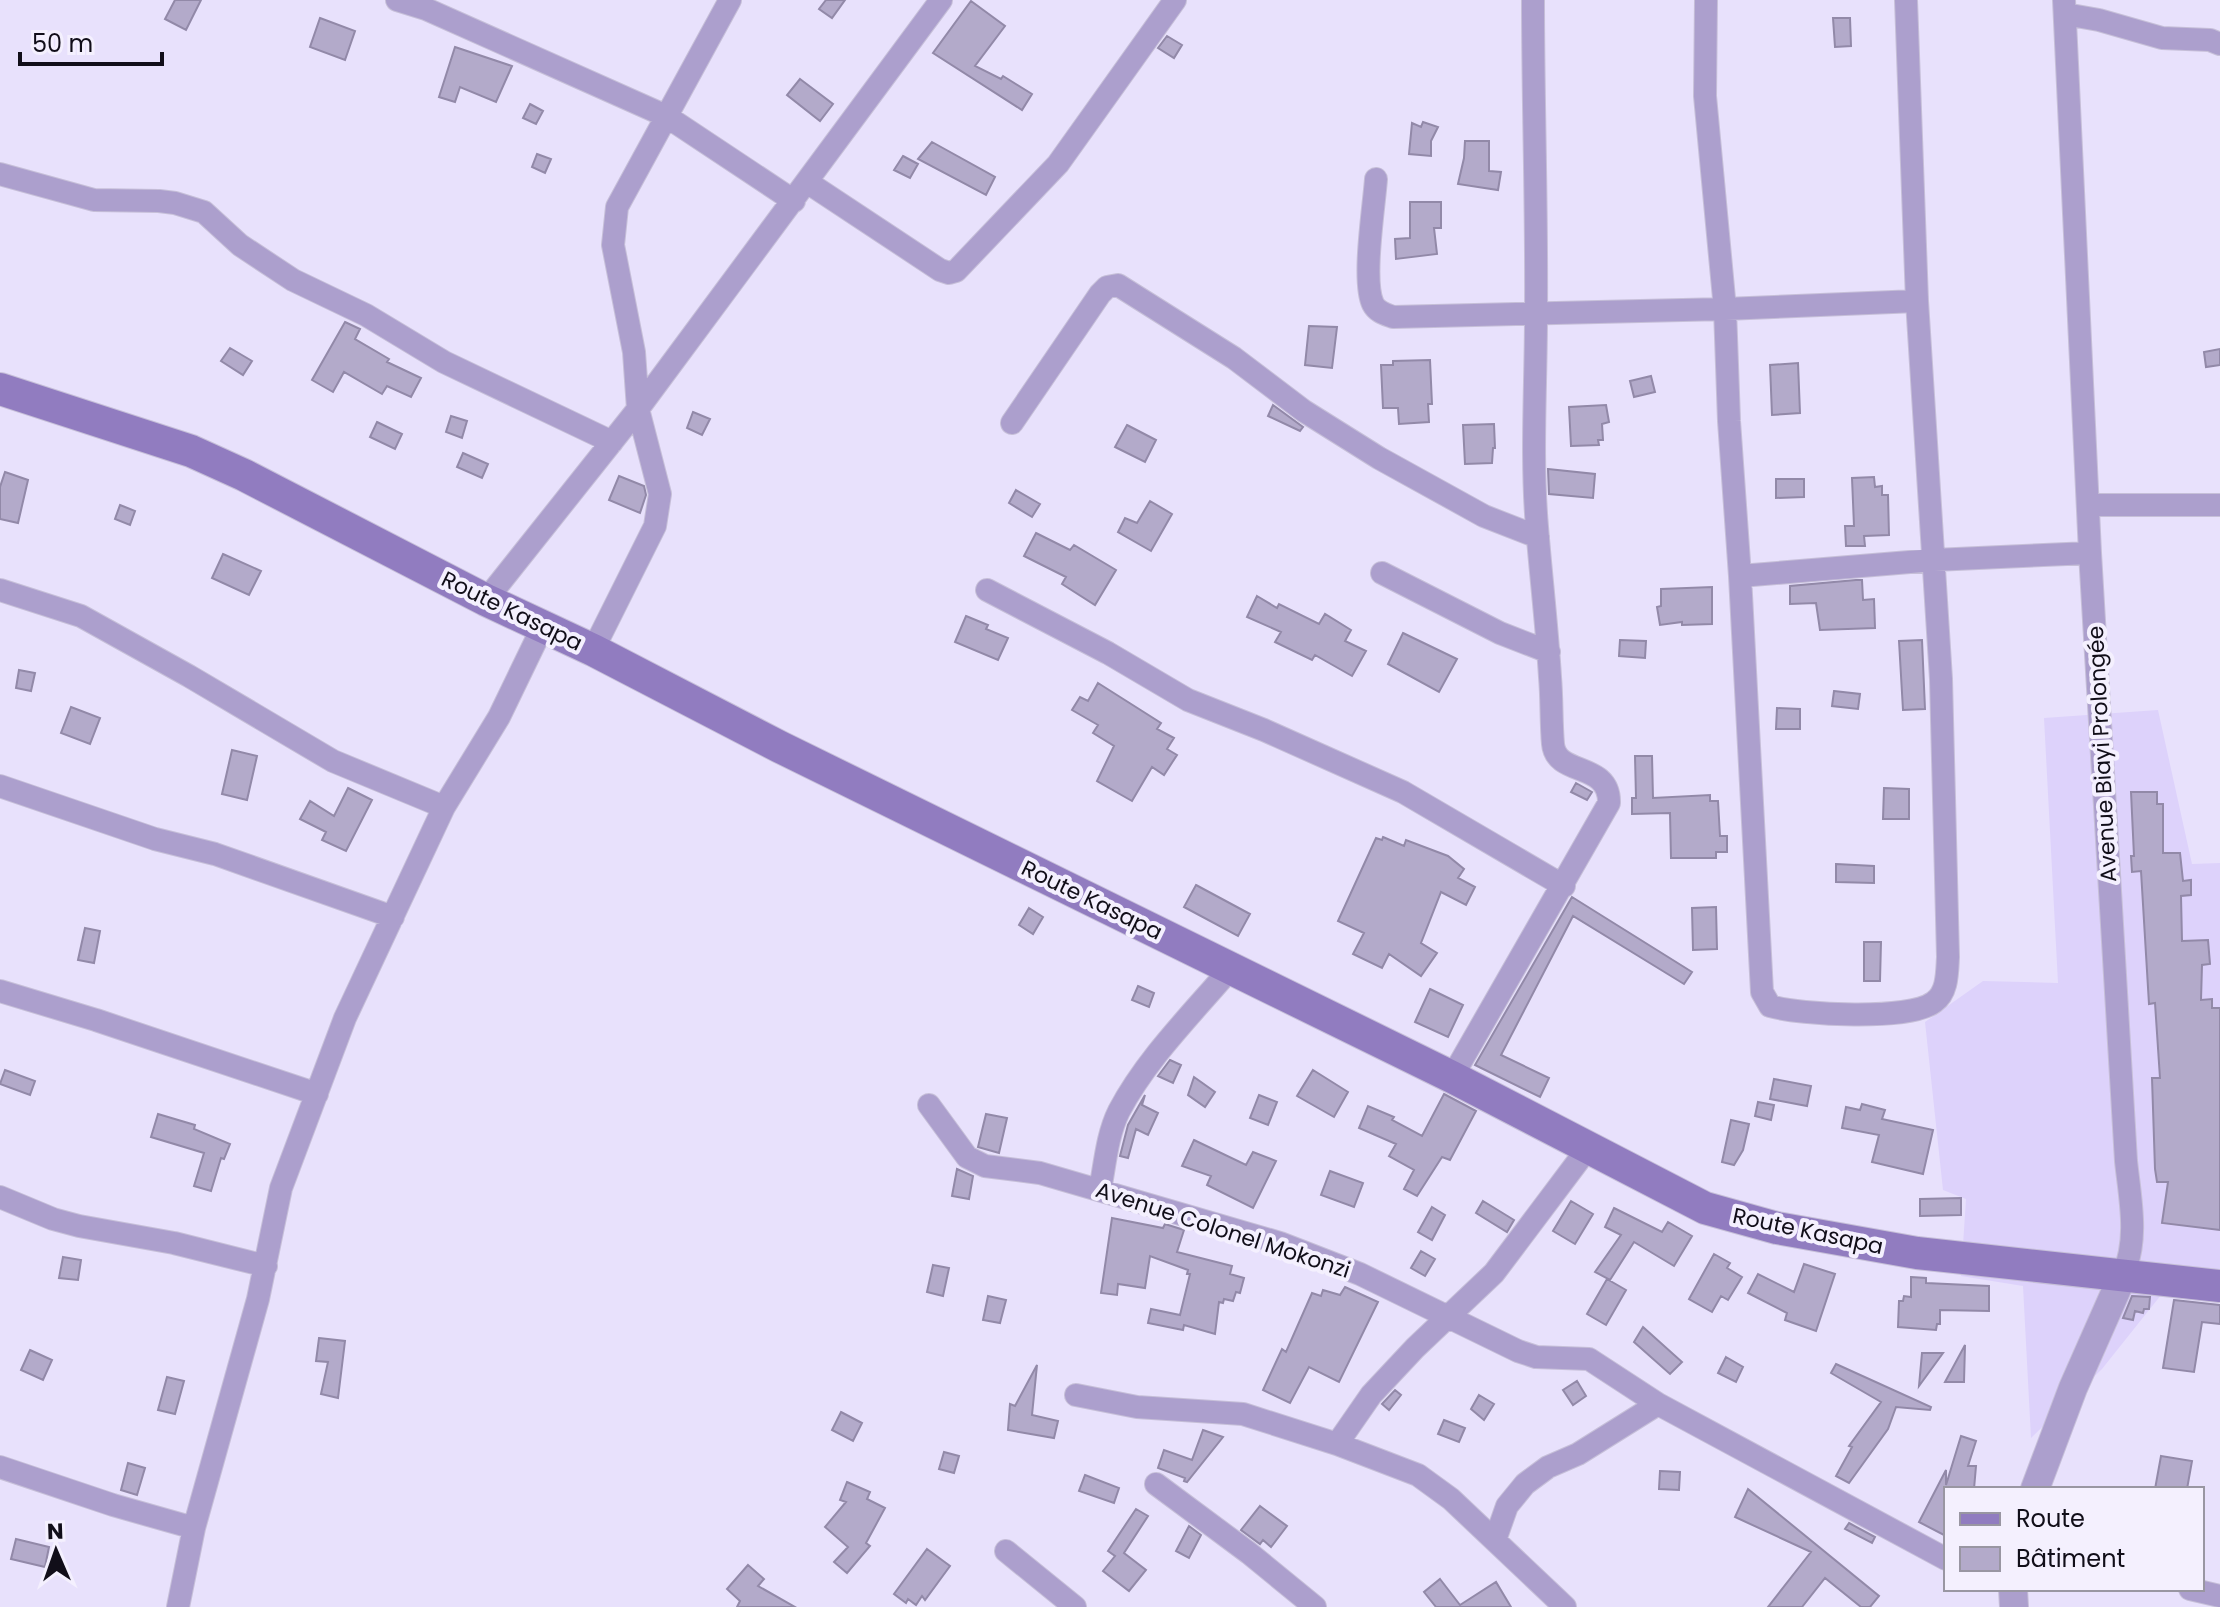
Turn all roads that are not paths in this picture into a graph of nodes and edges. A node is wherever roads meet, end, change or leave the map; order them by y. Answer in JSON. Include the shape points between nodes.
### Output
{"nodes":[{"id":1,"x":397,"y":0,"type":"edge"},
{"id":2,"x":730,"y":0,"type":"edge"},
{"id":3,"x":941,"y":0,"type":"edge"},
{"id":4,"x":1175,"y":0,"type":"edge"},
{"id":5,"x":1533,"y":0,"type":"edge"},
{"id":6,"x":1706,"y":0,"type":"edge"},
{"id":7,"x":1906,"y":0,"type":"edge"},
{"id":8,"x":2065,"y":7,"type":"edge"},
{"id":9,"x":2220,"y":44,"type":"edge"},
{"id":10,"x":666,"y":116,"type":"junction"},
{"id":11,"x":0,"y":174,"type":"edge"},
{"id":12,"x":1376,"y":179,"type":"dead end"},
{"id":13,"x":807,"y":182,"type":"junction"},
{"id":14,"x":794,"y":201,"type":"junction"},
{"id":15,"x":1917,"y":301,"type":"junction"},
{"id":16,"x":1725,"y":309,"type":"junction"},
{"id":17,"x":1536,"y":314,"type":"junction"},
{"id":18,"x":0,"y":389,"type":"edge"},
{"id":19,"x":638,"y":409,"type":"junction"},
{"id":20,"x":1012,"y":423,"type":"dead end"},
{"id":21,"x":612,"y":442,"type":"junction"},
{"id":22,"x":2088,"y":505,"type":"junction"},
{"id":23,"x":2220,"y":505,"type":"edge"},
{"id":24,"x":1538,"y":537,"type":"junction"},
{"id":25,"x":2090,"y":553,"type":"junction"},
{"id":26,"x":1934,"y":560,"type":"junction"},
{"id":27,"x":1382,"y":573,"type":"dead end"},
{"id":28,"x":1740,"y":576,"type":"junction"},
{"id":29,"x":0,"y":590,"type":"edge"},
{"id":30,"x":987,"y":590,"type":"dead end"},
{"id":31,"x":486,"y":600,"type":"junction"},
{"id":32,"x":543,"y":626,"type":"junction"},
{"id":33,"x":593,"y":650,"type":"junction"},
{"id":34,"x":1549,"y":652,"type":"junction"},
{"id":35,"x":0,"y":786,"type":"edge"},
{"id":36,"x":444,"y":807,"type":"junction"},
{"id":37,"x":1564,"y":886,"type":"junction"},
{"id":38,"x":393,"y":917,"type":"junction"},
{"id":39,"x":1231,"y":968,"type":"junction"},
{"id":40,"x":0,"y":991,"type":"edge"},
{"id":41,"x":1452,"y":1077,"type":"junction"},
{"id":42,"x":317,"y":1094,"type":"junction"},
{"id":43,"x":929,"y":1105,"type":"dead end"},
{"id":44,"x":1588,"y":1148,"type":"junction"},
{"id":45,"x":1100,"y":1190,"type":"junction"},
{"id":46,"x":0,"y":1197,"type":"edge"},
{"id":47,"x":266,"y":1266,"type":"junction"},
{"id":48,"x":2123,"y":1275,"type":"junction"},
{"id":49,"x":2220,"y":1286,"type":"edge"},
{"id":50,"x":1450,"y":1316,"type":"junction"},
{"id":51,"x":1076,"y":1395,"type":"dead end"},
{"id":52,"x":1658,"y":1404,"type":"junction"},
{"id":53,"x":1337,"y":1444,"type":"junction"},
{"id":54,"x":0,"y":1467,"type":"edge"},
{"id":55,"x":1156,"y":1484,"type":"dead end"},
{"id":56,"x":2036,"y":1487,"type":"edge"},
{"id":57,"x":194,"y":1528,"type":"junction"},
{"id":58,"x":1495,"y":1540,"type":"junction"},
{"id":59,"x":1006,"y":1551,"type":"dead end"},
{"id":60,"x":1944,"y":1558,"type":"edge"},
{"id":61,"x":2199,"y":1591,"type":"edge"},
{"id":62,"x":2220,"y":1596,"type":"edge"},
{"id":63,"x":178,"y":1607,"type":"edge"},
{"id":64,"x":1075,"y":1607,"type":"edge"},
{"id":65,"x":1315,"y":1607,"type":"edge"},
{"id":66,"x":1565,"y":1607,"type":"edge"}],
"edges":[{"from":1,"to":10,"type":"street"},
{"from":2,"to":10,"type":"street"},
{"from":3,"to":13,"type":"street"},
{"from":4,"to":13,"type":"street","via":[[1058,164],[956,271],[940,270]]},
{"from":5,"to":17,"type":"street"},
{"from":6,"to":16,"type":"street","via":[[1705,96]]},
{"from":7,"to":15,"type":"street"},
{"from":8,"to":9,"type":"street","via":[[2162,38]]},
{"from":8,"to":22,"type":"street","name":"Avenue Biayi Prolongée"},
{"from":10,"to":14,"type":"street"},
{"from":10,"to":19,"type":"street","via":[[617,207],[613,245],[634,352]]},
{"from":11,"to":21,"type":"street","via":[[94,200],[167,202],[204,212],[240,245],[293,280],[366,315],[444,362]]},
{"from":12,"to":17,"type":"street","via":[[1369,281],[1380,312],[1417,318]]},
{"from":13,"to":14,"type":"street"},
{"from":14,"to":19,"type":"street"},
{"from":15,"to":16,"type":"street"},
{"from":15,"to":26,"type":"street"},
{"from":16,"to":17,"type":"street"},
{"from":16,"to":28,"type":"street"},
{"from":17,"to":24,"type":"street"},
{"from":18,"to":31,"type":"main road","name":"Route Kasapa","via":[[191,451]]},
{"from":19,"to":21,"type":"street"},
{"from":19,"to":33,"type":"street","via":[[660,494],[655,526]]},
{"from":20,"to":24,"type":"street","via":[[1100,294],[1118,285],[1379,458],[1484,516]]},
{"from":21,"to":31,"type":"street"},
{"from":22,"to":23,"type":"street"},
{"from":22,"to":25,"type":"street","name":"Avenue Biayi Prolongée"},
{"from":24,"to":34,"type":"street"},
{"from":25,"to":26,"type":"street"},
{"from":25,"to":48,"type":"street","name":"Avenue Biayi Prolongée","via":[[2133,1230]]},
{"from":26,"to":28,"type":"street"},
{"from":26,"to":28,"type":"street","via":[[1946,985],[1937,1001],[1890,1014],[1788,1011],[1770,1006],[1762,992]]},
{"from":27,"to":34,"type":"street"},
{"from":29,"to":36,"type":"street","via":[[81,616],[333,761]]},
{"from":30,"to":37,"type":"street","via":[[1188,700],[1403,792]]},
{"from":31,"to":32,"type":"main road","name":"Route Kasapa"},
{"from":32,"to":33,"type":"main road","name":"Route Kasapa"},
{"from":32,"to":36,"type":"street","via":[[499,717]]},
{"from":33,"to":39,"type":"main road","name":"Route Kasapa"},
{"from":34,"to":37,"type":"street","via":[[1555,753],[1602,779],[1610,790],[1600,823]]},
{"from":35,"to":38,"type":"street"},
{"from":36,"to":38,"type":"street"},
{"from":37,"to":41,"type":"street"},
{"from":38,"to":42,"type":"street","via":[[345,1018]]},
{"from":39,"to":41,"type":"main road","name":"Route Kasapa"},
{"from":39,"to":45,"type":"street","via":[[1149,1065],[1118,1113]]},
{"from":40,"to":42,"type":"street"},
{"from":41,"to":44,"type":"main road","name":"Route Kasapa"},
{"from":42,"to":47,"type":"street","via":[[281,1188]]},
{"from":43,"to":45,"type":"street","name":"Avenue Colonel Mokonzi","via":[[967,1157],[985,1166],[1040,1173]]},
{"from":44,"to":48,"type":"main road","name":"Route Kasapa","via":[[1705,1208],[1777,1228],[1917,1253]]},
{"from":44,"to":50,"type":"street","via":[[1494,1273]]},
{"from":45,"to":50,"type":"street","name":"Avenue Colonel Mokonzi","via":[[1280,1243]]},
{"from":46,"to":47,"type":"street","via":[[79,1226]]},
{"from":47,"to":57,"type":"street"},
{"from":48,"to":49,"type":"main road","name":"Route Kasapa"},
{"from":48,"to":56,"type":"street","name":"Avenue Biayi Prolongée"},
{"from":50,"to":52,"type":"street","name":"Avenue Colonel Mokonzi","via":[[1536,1357],[1589,1359]]},
{"from":50,"to":53,"type":"street","via":[[1371,1395]]},
{"from":51,"to":53,"type":"street","via":[[1137,1407],[1243,1414]]},
{"from":52,"to":58,"type":"street","via":[[1525,1484],[1507,1506]]},
{"from":52,"to":60,"type":"street","name":"Avenue Colonel Mokonzi"},
{"from":53,"to":58,"type":"street","via":[[1418,1475]]},
{"from":54,"to":57,"type":"street"},
{"from":55,"to":65,"type":"street"},
{"from":57,"to":63,"type":"street"},
{"from":58,"to":66,"type":"street"},
{"from":59,"to":64,"type":"street"},
{"from":61,"to":62,"type":"street"}]}
